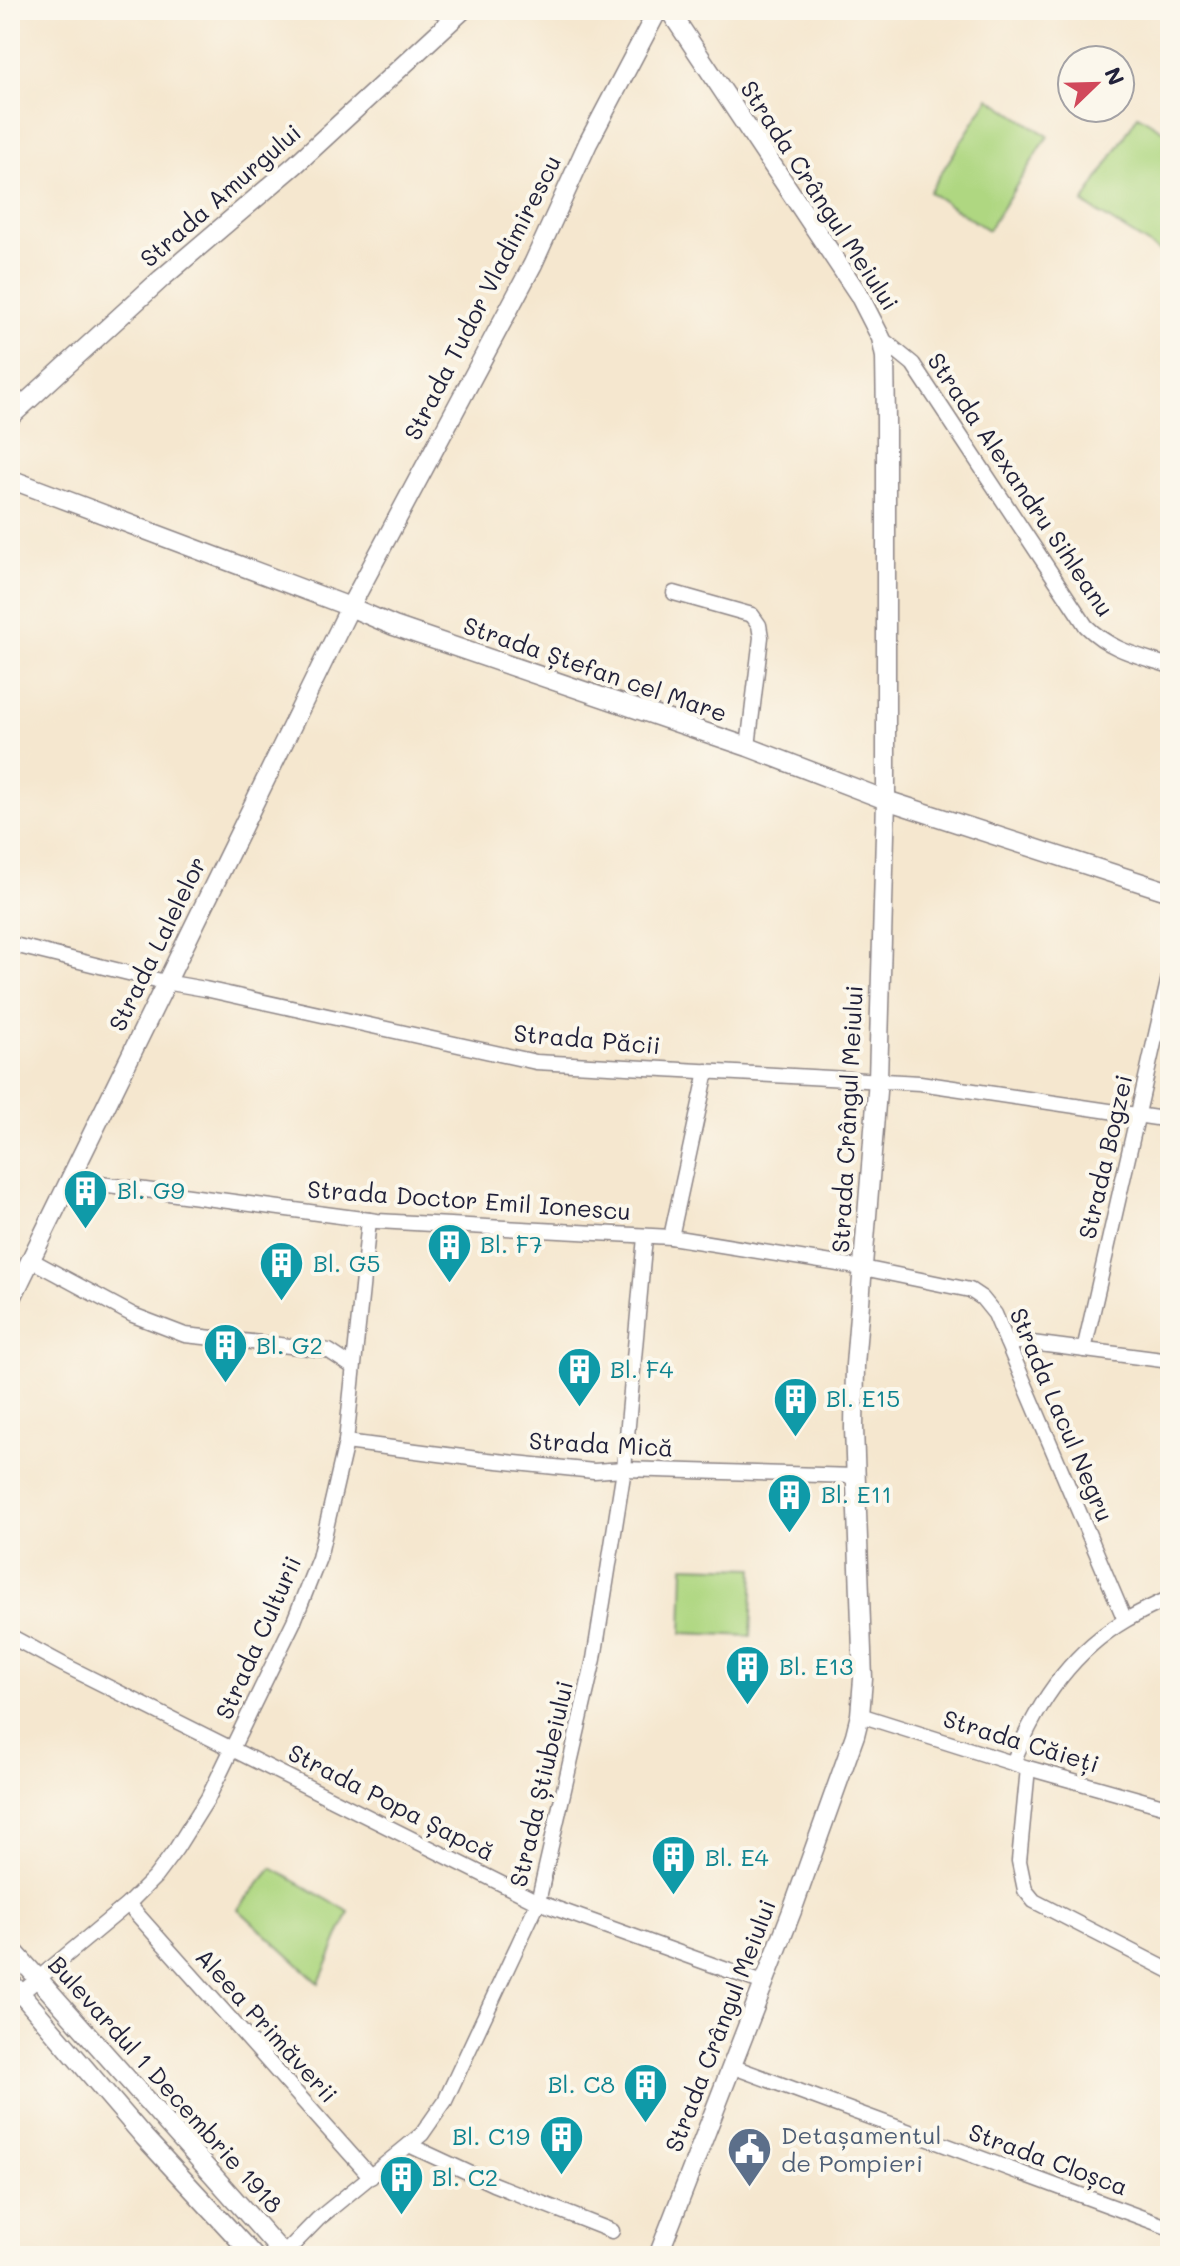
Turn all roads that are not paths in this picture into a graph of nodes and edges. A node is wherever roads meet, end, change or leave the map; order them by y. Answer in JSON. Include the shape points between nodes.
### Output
{"nodes":[{"id":1,"x":658,"y":10,"type":"edge"},
{"id":2,"x":669,"y":10,"type":"edge"},
{"id":3,"x":452,"y":13,"type":"edge"},
{"id":4,"x":881,"y":338,"type":"junction"},
{"id":5,"x":10,"y":417,"type":"edge"},
{"id":6,"x":10,"y":479,"type":"edge"},
{"id":7,"x":674,"y":593,"type":"dead end"},
{"id":8,"x":350,"y":607,"type":"junction"},
{"id":9,"x":1170,"y":666,"type":"edge"},
{"id":10,"x":748,"y":747,"type":"junction"},
{"id":11,"x":886,"y":800,"type":"junction"},
{"id":12,"x":1170,"y":892,"type":"edge"},
{"id":13,"x":10,"y":944,"type":"edge"},
{"id":14,"x":1170,"y":973,"type":"edge"},
{"id":15,"x":165,"y":982,"type":"junction"},
{"id":16,"x":707,"y":1071,"type":"junction"},
{"id":17,"x":878,"y":1079,"type":"junction"},
{"id":18,"x":1137,"y":1116,"type":"junction"},
{"id":19,"x":1170,"y":1120,"type":"edge"},
{"id":20,"x":71,"y":1180,"type":"junction"},
{"id":21,"x":369,"y":1220,"type":"junction"},
{"id":22,"x":645,"y":1237,"type":"junction"},
{"id":23,"x":671,"y":1237,"type":"junction"},
{"id":24,"x":31,"y":1260,"type":"junction"},
{"id":25,"x":863,"y":1268,"type":"junction"},
{"id":26,"x":10,"y":1302,"type":"edge"},
{"id":27,"x":1007,"y":1342,"type":"junction"},
{"id":28,"x":1084,"y":1350,"type":"junction"},
{"id":29,"x":1170,"y":1361,"type":"edge"},
{"id":30,"x":353,"y":1367,"type":"junction"},
{"id":31,"x":346,"y":1442,"type":"junction"},
{"id":32,"x":624,"y":1469,"type":"junction"},
{"id":33,"x":855,"y":1476,"type":"junction"},
{"id":34,"x":1170,"y":1598,"type":"edge"},
{"id":35,"x":1125,"y":1620,"type":"junction"},
{"id":36,"x":10,"y":1636,"type":"edge"},
{"id":37,"x":860,"y":1715,"type":"junction"},
{"id":38,"x":233,"y":1749,"type":"junction"},
{"id":39,"x":1013,"y":1763,"type":"junction"},
{"id":40,"x":1028,"y":1768,"type":"junction"},
{"id":41,"x":1170,"y":1808,"type":"edge"},
{"id":42,"x":538,"y":1902,"type":"junction"},
{"id":43,"x":128,"y":1904,"type":"junction"},
{"id":44,"x":10,"y":1947,"type":"edge"},
{"id":45,"x":1170,"y":1971,"type":"edge"},
{"id":46,"x":38,"y":1978,"type":"junction"},
{"id":47,"x":763,"y":1983,"type":"junction"},
{"id":48,"x":15,"y":1987,"type":"edge"},
{"id":49,"x":731,"y":2066,"type":"junction"},
{"id":50,"x":409,"y":2145,"type":"junction"},
{"id":51,"x":371,"y":2177,"type":"junction"},
{"id":52,"x":1170,"y":2228,"type":"edge"},
{"id":53,"x":612,"y":2231,"type":"dead end"},
{"id":54,"x":283,"y":2255,"type":"edge"},
{"id":55,"x":254,"y":2256,"type":"edge"},
{"id":56,"x":658,"y":2256,"type":"edge"}],
"edges":[{"from":1,"to":8,"type":"street","name":"Strada Tudor Vladimirescu","via":[[588,143],[533,264]]},
{"from":2,"to":4,"type":"street","name":"Strada Crângul Meiului","via":[[859,295]]},
{"from":3,"to":5,"type":"street","name":"Strada Amurgului","via":[[365,102]]},
{"from":4,"to":9,"type":"street","name":"Strada Alexandru Sihleanu","via":[[913,364],[1086,626],[1116,648]]},
{"from":4,"to":11,"type":"street","name":"Strada Crângul Meiului","via":[[886,421]]},
{"from":6,"to":8,"type":"street","name":"Strada Ștefan cel Mare"},
{"from":7,"to":10,"type":"street","via":[[752,615],[759,625]]},
{"from":8,"to":10,"type":"street","name":"Strada Ștefan cel Mare"},
{"from":8,"to":15,"type":"street","name":"Strada Lalelelor"},
{"from":10,"to":11,"type":"street","name":"Strada Ștefan cel Mare"},
{"from":11,"to":12,"type":"street","name":"Strada Ștefan cel Mare"},
{"from":11,"to":17,"type":"street","name":"Strada Crângul Meiului"},
{"from":13,"to":15,"type":"street","name":"Strada Păcii"},
{"from":14,"to":18,"type":"street","name":"Strada Bogzei"},
{"from":15,"to":16,"type":"street","name":"Strada Păcii","via":[[536,1062]]},
{"from":15,"to":20,"type":"street","name":"Strada Lalelelor"},
{"from":16,"to":17,"type":"street","name":"Strada Păcii"},
{"from":16,"to":23,"type":"street"},
{"from":17,"to":18,"type":"street","name":"Strada Păcii"},
{"from":17,"to":25,"type":"street","name":"Strada Crângul Meiului"},
{"from":18,"to":19,"type":"street","name":"Strada Păcii"},
{"from":18,"to":28,"type":"street","name":"Strada Bogzei"},
{"from":20,"to":21,"type":"street","name":"Strada Doctor Emil Ionescu"},
{"from":20,"to":24,"type":"street","name":"Strada Lalelelor"},
{"from":21,"to":22,"type":"street","name":"Strada Doctor Emil Ionescu"},
{"from":21,"to":30,"type":"street","name":"Strada Culturii"},
{"from":22,"to":23,"type":"street","name":"Strada Doctor Emil Ionescu"},
{"from":22,"to":32,"type":"street","name":"Strada Știubeiului"},
{"from":23,"to":25,"type":"street","name":"Strada Doctor Emil Ionescu"},
{"from":24,"to":26,"type":"street","name":"Strada Lalelelor"},
{"from":24,"to":30,"type":"street","via":[[162,1328],[207,1339],[329,1351]]},
{"from":25,"to":27,"type":"street","name":"Strada Lacul Negru","via":[[970,1290],[995,1314]]},
{"from":25,"to":33,"type":"street","name":"Strada Crângul Meiului","via":[[855,1365]]},
{"from":27,"to":28,"type":"street"},
{"from":27,"to":35,"type":"street","name":"Strada Lacul Negru"},
{"from":28,"to":29,"type":"street"},
{"from":30,"to":31,"type":"street","name":"Strada Culturii"},
{"from":31,"to":32,"type":"street","name":"Strada Mică","via":[[580,1469]]},
{"from":31,"to":38,"type":"street","name":"Strada Culturii","via":[[307,1592]]},
{"from":32,"to":33,"type":"street","name":"Strada Mică"},
{"from":32,"to":42,"type":"street","name":"Strada Știubeiului","via":[[594,1659]]},
{"from":33,"to":37,"type":"street","name":"Strada Crângul Meiului"},
{"from":34,"to":35,"type":"street"},
{"from":35,"to":39,"type":"street","via":[[1058,1679]]},
{"from":36,"to":38,"type":"street","name":"Strada Popa Șapcă"},
{"from":37,"to":39,"type":"street","name":"Strada Căieți"},
{"from":37,"to":47,"type":"street","name":"Strada Crângul Meiului"},
{"from":38,"to":42,"type":"street","name":"Strada Popa Șapcă"},
{"from":38,"to":43,"type":"street","name":"Strada Culturii","via":[[176,1849]]},
{"from":39,"to":40,"type":"street","name":"Strada Căieți"},
{"from":40,"to":41,"type":"street","name":"Strada Căieți"},
{"from":40,"to":45,"type":"street","via":[[1019,1861],[1025,1890],[1034,1901]]},
{"from":42,"to":47,"type":"street","name":"Strada Popa Șapcă"},
{"from":42,"to":50,"type":"street","name":"Strada Știubeiului","via":[[445,2101],[430,2126]]},
{"from":43,"to":46,"type":"street","name":"Strada Culturii"},
{"from":43,"to":51,"type":"street","name":"Aleea Primăverii"},
{"from":44,"to":46,"type":"street","name":"Bulevardul 1 Decembrie 1918"},
{"from":46,"to":48,"type":"street","name":"Strada Culturii"},
{"from":46,"to":54,"type":"street","name":"Bulevardul 1 Decembrie 1918"},
{"from":47,"to":49,"type":"street","name":"Strada Crângul Meiului"},
{"from":48,"to":55,"type":"street","name":"Bulevardul 1 Decembrie 1918"},
{"from":49,"to":52,"type":"street","name":"Strada Cloșca"},
{"from":49,"to":56,"type":"street","name":"Strada Crângul Meiului"},
{"from":50,"to":51,"type":"street","name":"Strada Știubeiului"},
{"from":50,"to":53,"type":"street"},
{"from":51,"to":54,"type":"street","name":"Strada Știubeiului"}]}
